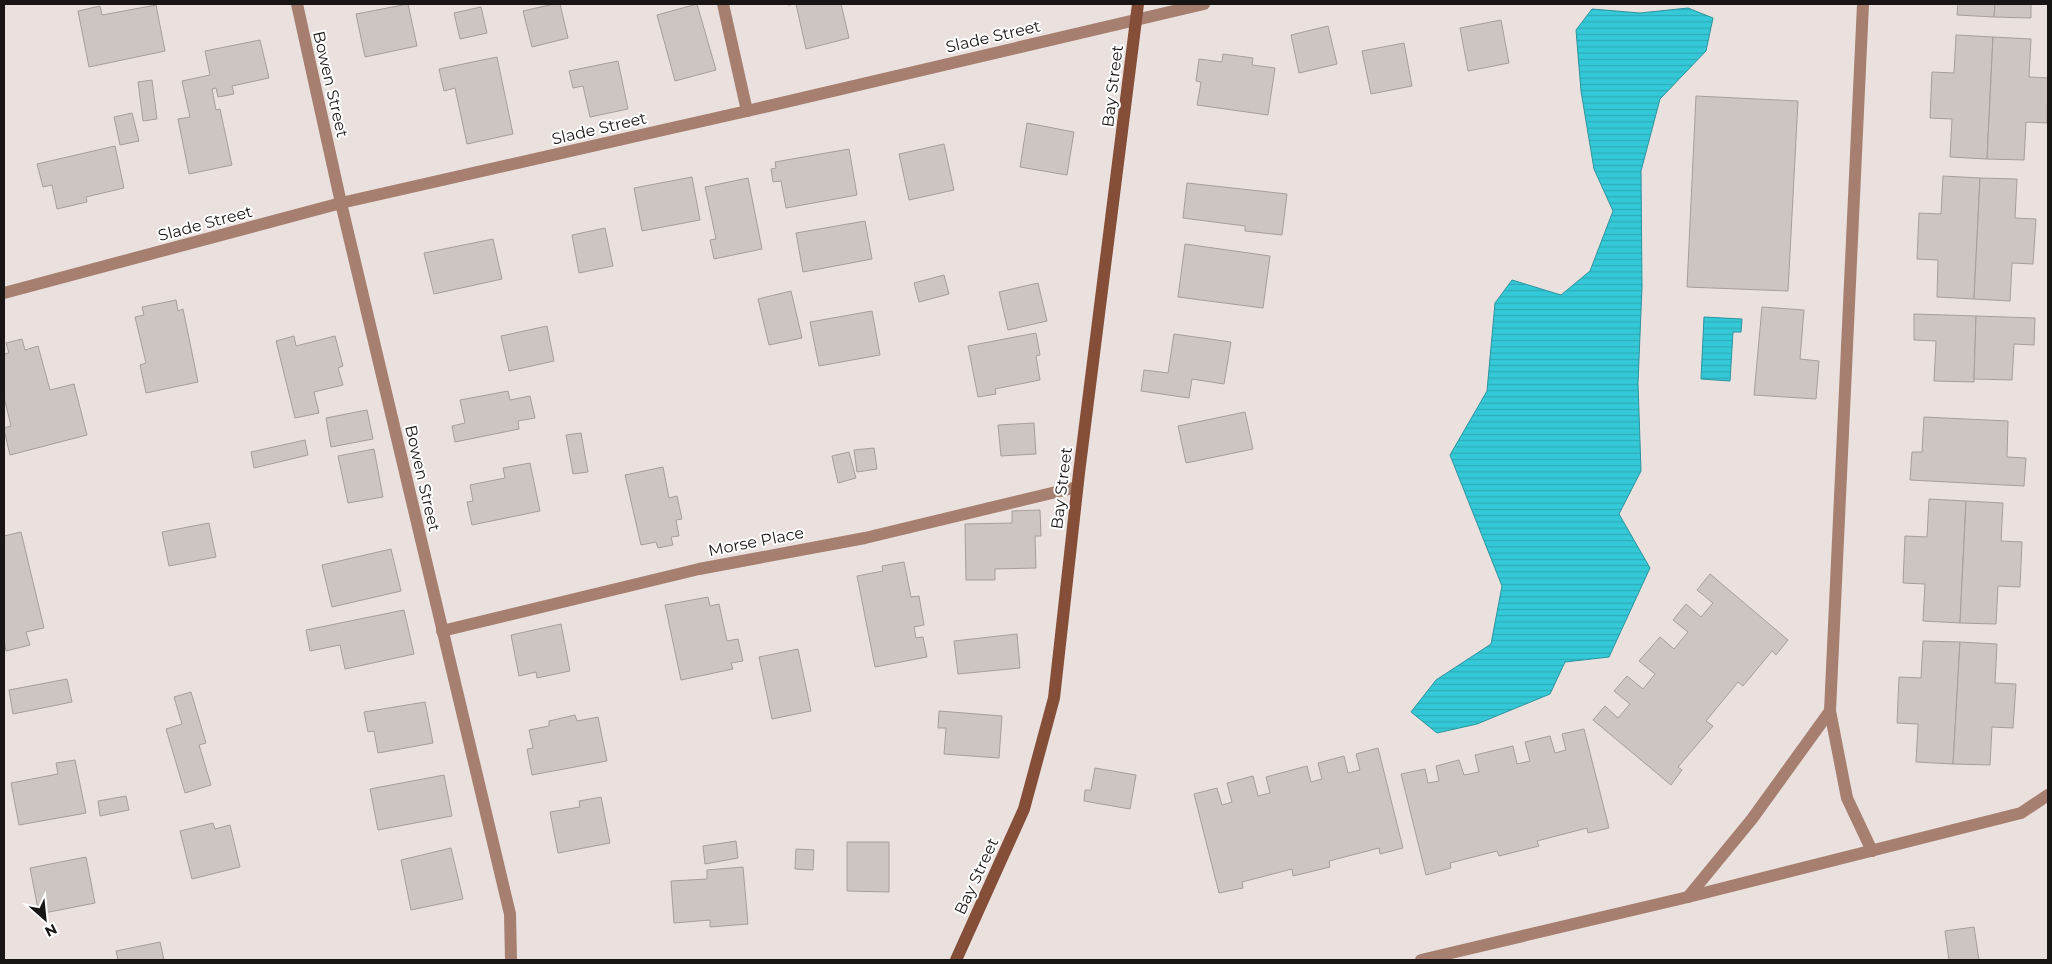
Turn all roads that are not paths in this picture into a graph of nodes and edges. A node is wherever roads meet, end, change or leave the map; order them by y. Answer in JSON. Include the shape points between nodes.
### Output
{"nodes":[{"id":1,"x":297,"y":4,"type":"edge"},
{"id":2,"x":723,"y":4,"type":"edge"},
{"id":3,"x":1138,"y":4,"type":"edge"},
{"id":4,"x":1204,"y":4,"type":"edge"},
{"id":5,"x":1863,"y":4,"type":"edge"},
{"id":6,"x":1136,"y":19,"type":"junction"},
{"id":7,"x":747,"y":112,"type":"junction"},
{"id":8,"x":341,"y":203,"type":"junction"},
{"id":9,"x":4,"y":293,"type":"edge"},
{"id":10,"x":1077,"y":486,"type":"junction"},
{"id":11,"x":442,"y":631,"type":"junction"},
{"id":12,"x":1830,"y":711,"type":"junction"},
{"id":13,"x":2048,"y":795,"type":"edge"},
{"id":14,"x":1872,"y":851,"type":"junction"},
{"id":15,"x":1688,"y":897,"type":"junction"},
{"id":16,"x":511,"y":960,"type":"edge"},
{"id":17,"x":956,"y":960,"type":"edge"},
{"id":18,"x":1421,"y":960,"type":"edge"}],
"edges":[{"from":1,"to":8,"type":"street","name":"Bowen Street"},
{"from":2,"to":7,"type":"street"},
{"from":3,"to":6,"type":"main road","name":"Bay Street"},
{"from":4,"to":6,"type":"street","name":"Slade Street"},
{"from":5,"to":12,"type":"street"},
{"from":6,"to":7,"type":"street","name":"Slade Street"},
{"from":6,"to":10,"type":"main road","name":"Bay Street"},
{"from":7,"to":8,"type":"street","name":"Slade Street"},
{"from":8,"to":9,"type":"street","name":"Slade Street"},
{"from":8,"to":11,"type":"street","name":"Bowen Street"},
{"from":10,"to":11,"type":"street","name":"Morse Place","via":[[865,538],[699,569]]},
{"from":10,"to":17,"type":"main road","name":"Bay Street","via":[[1054,698],[1024,809]]},
{"from":11,"to":16,"type":"street","name":"Bowen Street","via":[[510,914]]},
{"from":12,"to":14,"type":"street","via":[[1847,798]]},
{"from":12,"to":15,"type":"street","via":[[1752,819]]},
{"from":13,"to":14,"type":"street","via":[[2021,813]]},
{"from":14,"to":15,"type":"street"},
{"from":15,"to":18,"type":"street"}]}
